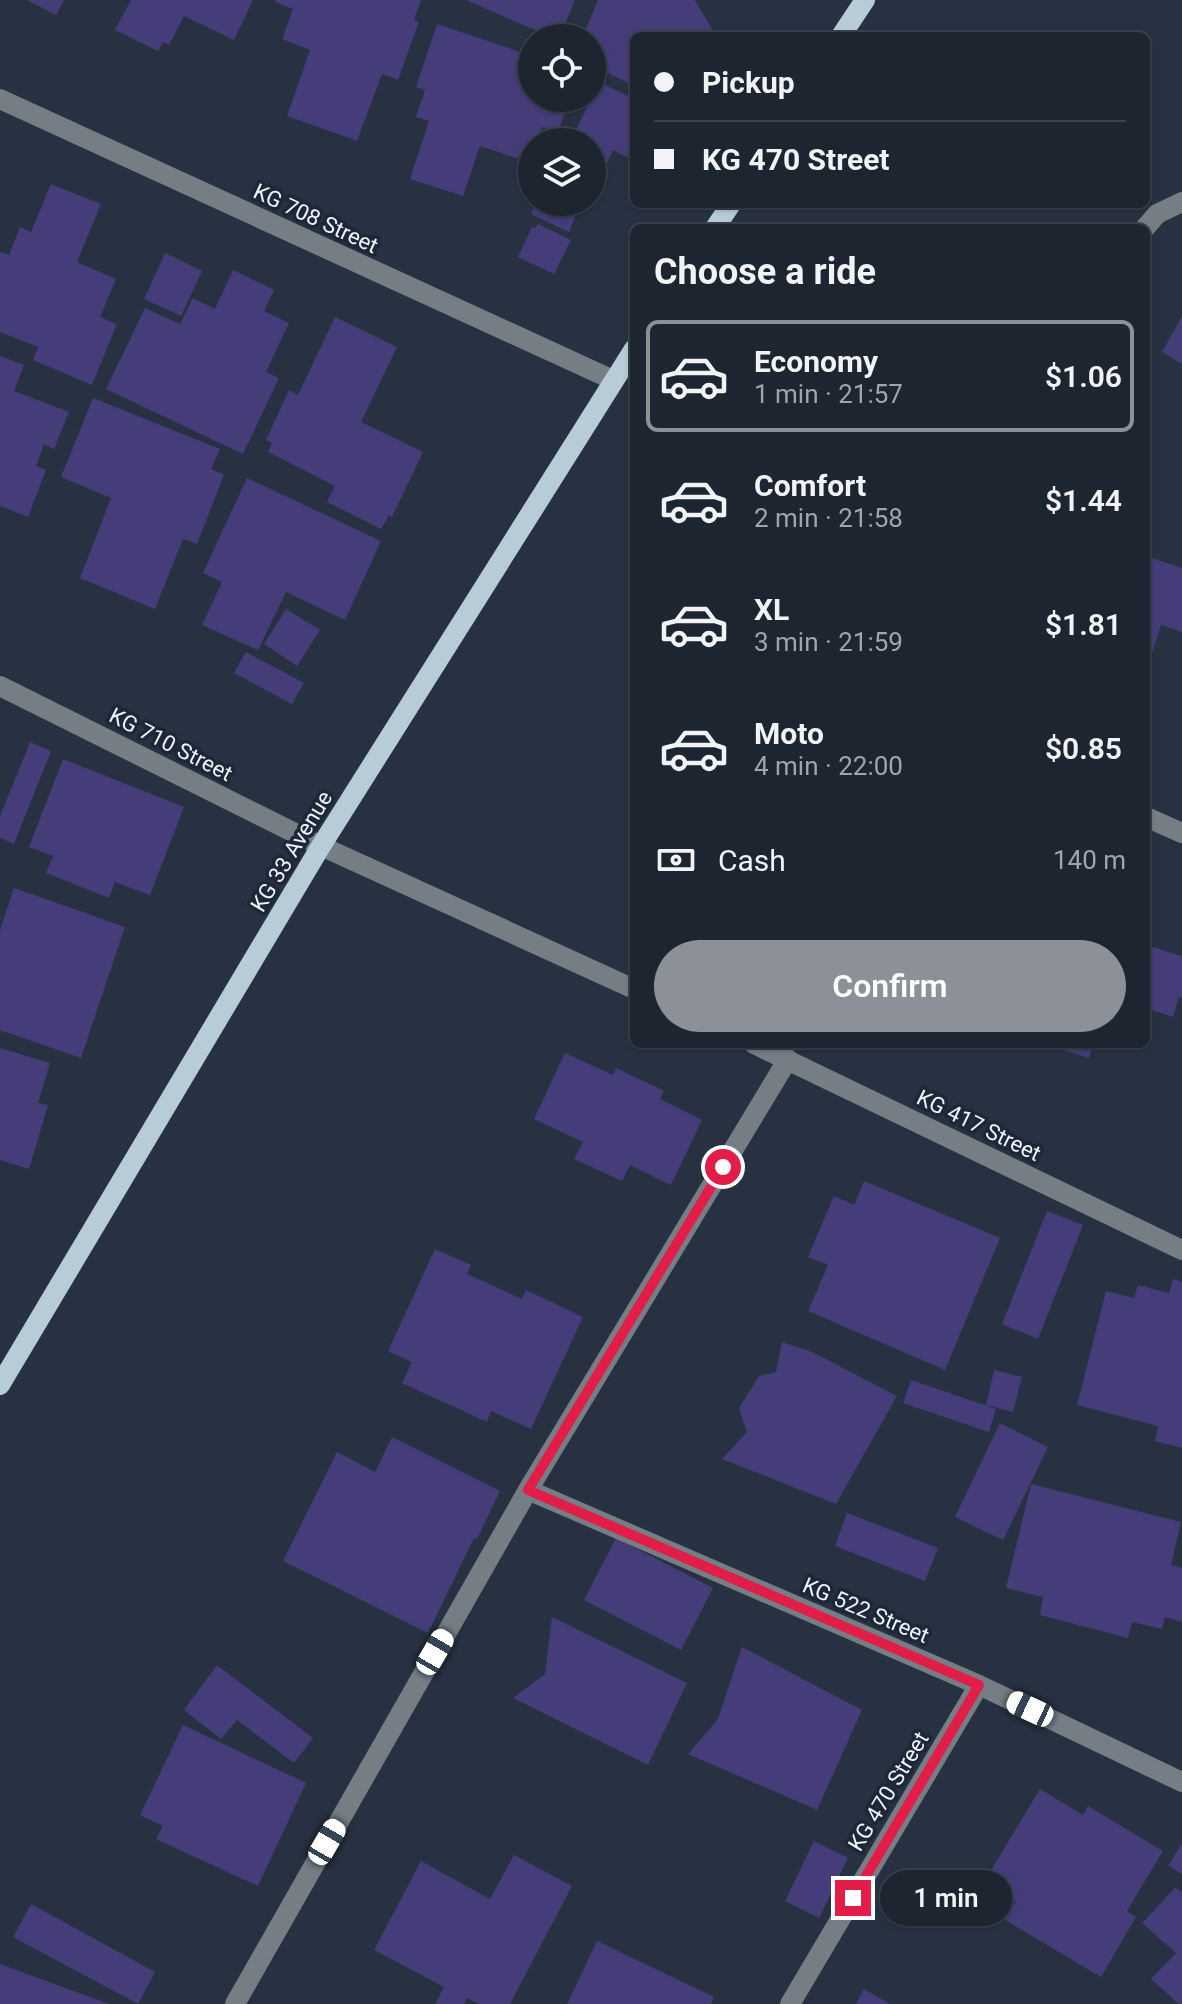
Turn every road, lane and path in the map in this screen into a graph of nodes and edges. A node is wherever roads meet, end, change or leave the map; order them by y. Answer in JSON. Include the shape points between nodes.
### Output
{"nodes":[{"id":1,"x":865,"y":0,"type":"edge"},
{"id":2,"x":844,"y":32,"type":"edge"},
{"id":3,"x":0,"y":99,"type":"edge"},
{"id":4,"x":1182,"y":202,"type":"edge"},
{"id":5,"x":1148,"y":224,"type":"edge"},
{"id":6,"x":630,"y":355,"type":"edge"},
{"id":7,"x":613,"y":380,"type":"junction"},
{"id":8,"x":0,"y":686,"type":"edge"},
{"id":9,"x":1150,"y":819,"type":"edge"},
{"id":10,"x":1182,"y":833,"type":"edge"},
{"id":11,"x":321,"y":846,"type":"junction"},
{"id":12,"x":630,"y":987,"type":"edge"},
{"id":13,"x":763,"y":1048,"type":"edge"},
{"id":14,"x":788,"y":1059,"type":"junction"},
{"id":15,"x":1182,"y":1250,"type":"edge"},
{"id":16,"x":0,"y":1385,"type":"edge"},
{"id":17,"x":528,"y":1490,"type":"junction"},
{"id":18,"x":979,"y":1685,"type":"junction"},
{"id":19,"x":1182,"y":1782,"type":"edge"},
{"id":20,"x":235,"y":2004,"type":"edge"},
{"id":21,"x":790,"y":2004,"type":"edge"}],
"edges":[{"from":1,"to":2,"type":"main road"},
{"from":3,"to":7,"type":"street","name":"KG 708 Street"},
{"from":4,"to":5,"type":"street"},
{"from":6,"to":7,"type":"main road","name":"KG 33 Avenue"},
{"from":7,"to":11,"type":"main road","name":"KG 33 Avenue"},
{"from":8,"to":11,"type":"street","name":"KG 710 Street"},
{"from":9,"to":10,"type":"street"},
{"from":11,"to":12,"type":"street"},
{"from":11,"to":16,"type":"main road","name":"KG 33 Avenue"},
{"from":13,"to":14,"type":"street","name":"KG 417 Street"},
{"from":14,"to":15,"type":"street","name":"KG 417 Street"},
{"from":14,"to":17,"type":"street"},
{"from":17,"to":18,"type":"street","name":"KG 522 Street"},
{"from":17,"to":20,"type":"street"},
{"from":18,"to":19,"type":"street","name":"KG 522 Street"},
{"from":18,"to":21,"type":"street","name":"KG 470 Street"}]}
